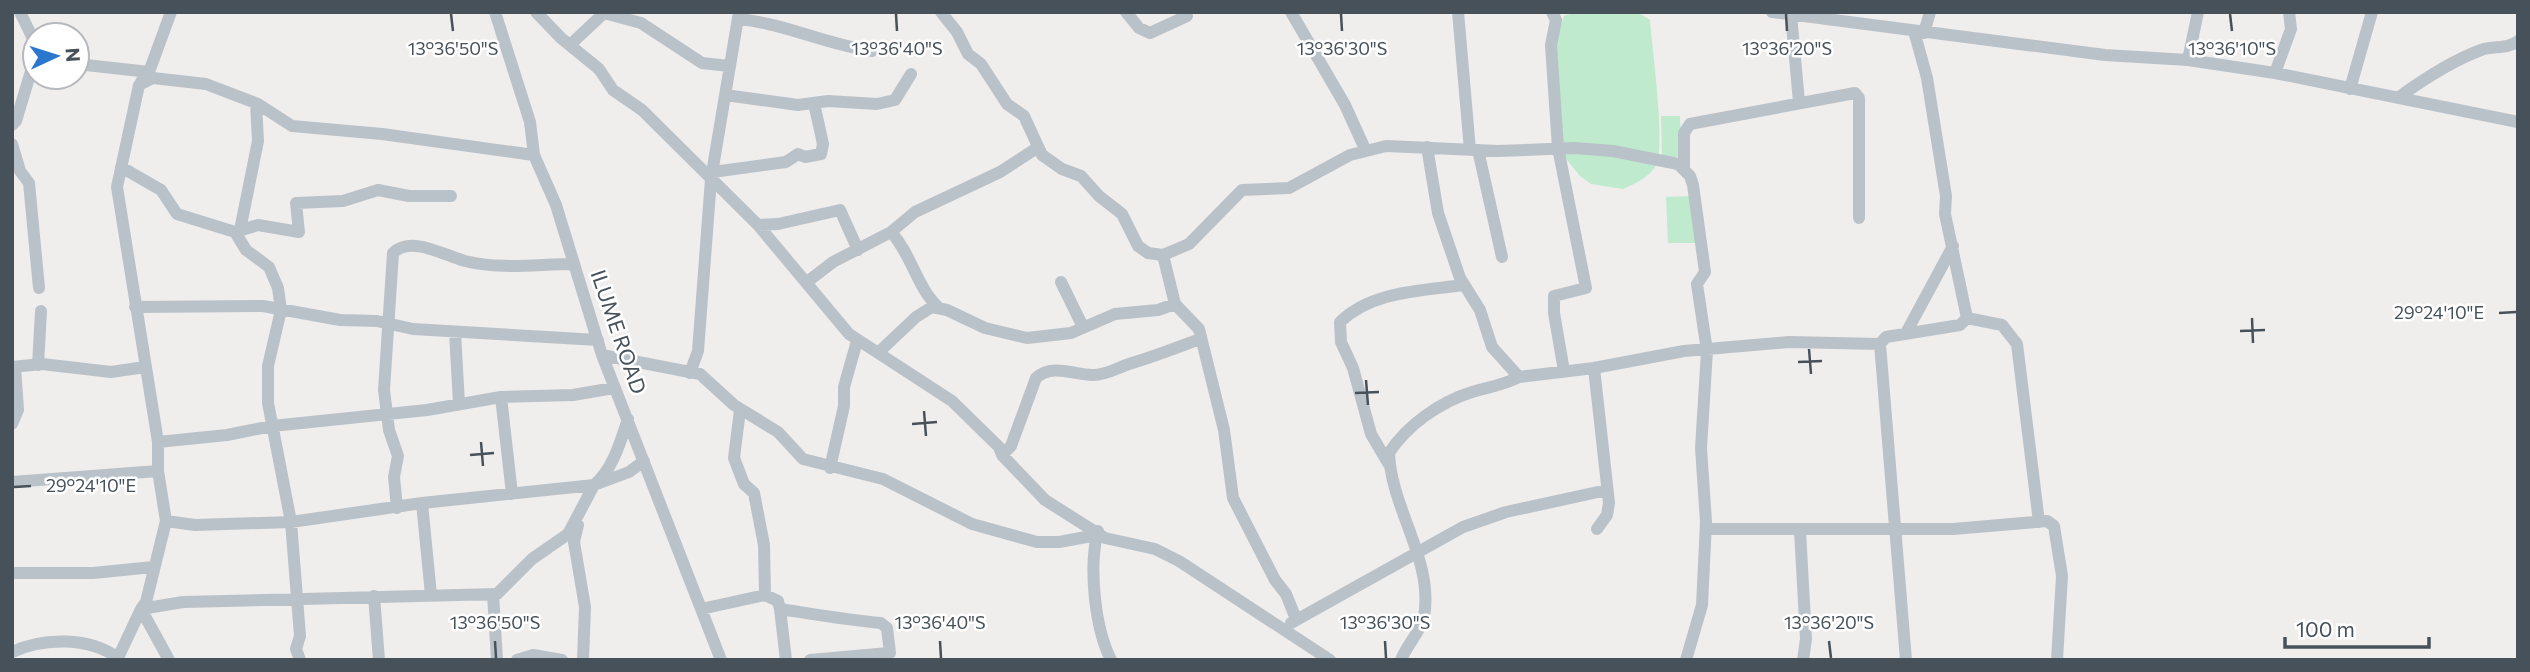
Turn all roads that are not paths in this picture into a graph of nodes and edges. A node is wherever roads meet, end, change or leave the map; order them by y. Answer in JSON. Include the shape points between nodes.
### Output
{"nodes":[{"id":1,"x":171,"y":12,"type":"edge"},
{"id":2,"x":495,"y":12,"type":"edge"},
{"id":3,"x":942,"y":12,"type":"edge"},
{"id":4,"x":1126,"y":12,"type":"edge"},
{"id":5,"x":1291,"y":12,"type":"edge"},
{"id":6,"x":1458,"y":12,"type":"edge"},
{"id":7,"x":1552,"y":12,"type":"edge"},
{"id":8,"x":1772,"y":12,"type":"edge"},
{"id":9,"x":1930,"y":12,"type":"edge"},
{"id":10,"x":2198,"y":12,"type":"edge"},
{"id":11,"x":2289,"y":12,"type":"edge"},
{"id":12,"x":2372,"y":12,"type":"edge"},
{"id":13,"x":539,"y":13,"type":"edge"},
{"id":14,"x":1791,"y":14,"type":"junction"},
{"id":15,"x":739,"y":15,"type":"edge"},
{"id":16,"x":1187,"y":16,"type":"dead end"},
{"id":17,"x":1828,"y":16,"type":"edge"},
{"id":18,"x":1919,"y":32,"type":"junction"},
{"id":19,"x":2518,"y":41,"type":"edge"},
{"id":20,"x":571,"y":44,"type":"junction"},
{"id":21,"x":872,"y":51,"type":"dead end"},
{"id":22,"x":2188,"y":60,"type":"junction"},
{"id":23,"x":91,"y":66,"type":"edge"},
{"id":24,"x":729,"y":66,"type":"junction"},
{"id":25,"x":149,"y":72,"type":"junction"},
{"id":26,"x":2275,"y":73,"type":"junction"},
{"id":27,"x":911,"y":74,"type":"dead end"},
{"id":28,"x":139,"y":85,"type":"junction"},
{"id":29,"x":2350,"y":89,"type":"junction"},
{"id":30,"x":25,"y":91,"type":"edge"},
{"id":31,"x":725,"y":95,"type":"junction"},
{"id":32,"x":2399,"y":97,"type":"junction"},
{"id":33,"x":1799,"y":102,"type":"junction"},
{"id":34,"x":256,"y":103,"type":"junction"},
{"id":35,"x":814,"y":103,"type":"junction"},
{"id":36,"x":2518,"y":122,"type":"edge"},
{"id":37,"x":12,"y":125,"type":"edge"},
{"id":38,"x":12,"y":144,"type":"edge"},
{"id":39,"x":1427,"y":147,"type":"junction"},
{"id":40,"x":1037,"y":148,"type":"junction"},
{"id":41,"x":1558,"y":148,"type":"junction"},
{"id":42,"x":1365,"y":149,"type":"junction"},
{"id":43,"x":1474,"y":150,"type":"junction"},
{"id":44,"x":534,"y":155,"type":"junction"},
{"id":45,"x":121,"y":167,"type":"junction"},
{"id":46,"x":1684,"y":170,"type":"junction"},
{"id":47,"x":712,"y":176,"type":"junction"},
{"id":48,"x":451,"y":196,"type":"dead end"},
{"id":49,"x":1859,"y":218,"type":"dead end"},
{"id":50,"x":758,"y":225,"type":"junction"},
{"id":51,"x":237,"y":231,"type":"junction"},
{"id":52,"x":891,"y":232,"type":"junction"},
{"id":53,"x":1952,"y":246,"type":"junction"},
{"id":54,"x":858,"y":250,"type":"junction"},
{"id":55,"x":1163,"y":255,"type":"junction"},
{"id":56,"x":1502,"y":257,"type":"dead end"},
{"id":57,"x":574,"y":264,"type":"junction"},
{"id":58,"x":807,"y":282,"type":"junction"},
{"id":59,"x":1061,"y":282,"type":"dead end"},
{"id":60,"x":1463,"y":285,"type":"junction"},
{"id":61,"x":39,"y":288,"type":"dead end"},
{"id":62,"x":1175,"y":304,"type":"junction"},
{"id":63,"x":135,"y":307,"type":"junction"},
{"id":64,"x":938,"y":307,"type":"junction"},
{"id":65,"x":281,"y":310,"type":"junction"},
{"id":66,"x":41,"y":311,"type":"dead end"},
{"id":67,"x":1967,"y":318,"type":"junction"},
{"id":68,"x":390,"y":323,"type":"junction"},
{"id":69,"x":1083,"y":327,"type":"junction"},
{"id":70,"x":455,"y":332,"type":"junction"},
{"id":71,"x":1906,"y":333,"type":"junction"},
{"id":72,"x":1200,"y":339,"type":"junction"},
{"id":73,"x":598,"y":340,"type":"junction"},
{"id":74,"x":857,"y":341,"type":"junction"},
{"id":75,"x":1880,"y":344,"type":"junction"},
{"id":76,"x":1707,"y":351,"type":"junction"},
{"id":77,"x":879,"y":352,"type":"junction"},
{"id":78,"x":602,"y":355,"type":"junction"},
{"id":79,"x":38,"y":365,"type":"junction"},
{"id":80,"x":14,"y":367,"type":"edge"},
{"id":81,"x":145,"y":367,"type":"junction"},
{"id":82,"x":1594,"y":368,"type":"junction"},
{"id":83,"x":1564,"y":372,"type":"junction"},
{"id":84,"x":690,"y":373,"type":"junction"},
{"id":85,"x":1519,"y":377,"type":"junction"},
{"id":86,"x":614,"y":388,"type":"junction"},
{"id":87,"x":501,"y":397,"type":"junction"},
{"id":88,"x":459,"y":404,"type":"junction"},
{"id":89,"x":740,"y":410,"type":"junction"},
{"id":90,"x":387,"y":414,"type":"junction"},
{"id":91,"x":628,"y":419,"type":"junction"},
{"id":92,"x":12,"y":424,"type":"edge"},
{"id":93,"x":272,"y":426,"type":"junction"},
{"id":94,"x":158,"y":442,"type":"junction"},
{"id":95,"x":1002,"y":455,"type":"junction"},
{"id":96,"x":644,"y":461,"type":"junction"},
{"id":97,"x":1390,"y":467,"type":"junction"},
{"id":98,"x":830,"y":468,"type":"junction"},
{"id":99,"x":158,"y":471,"type":"junction"},
{"id":100,"x":12,"y":482,"type":"edge"},
{"id":101,"x":594,"y":485,"type":"junction"},
{"id":102,"x":1606,"y":489,"type":"junction"},
{"id":103,"x":512,"y":494,"type":"junction"},
{"id":104,"x":422,"y":503,"type":"junction"},
{"id":105,"x":397,"y":508,"type":"junction"},
{"id":106,"x":581,"y":508,"type":"junction"},
{"id":107,"x":166,"y":521,"type":"junction"},
{"id":108,"x":291,"y":522,"type":"junction"},
{"id":109,"x":2039,"y":522,"type":"junction"},
{"id":110,"x":1895,"y":527,"type":"junction"},
{"id":111,"x":1597,"y":529,"type":"dead end"},
{"id":112,"x":1706,"y":529,"type":"junction"},
{"id":113,"x":1800,"y":531,"type":"junction"},
{"id":114,"x":1097,"y":533,"type":"junction"},
{"id":115,"x":1415,"y":552,"type":"junction"},
{"id":116,"x":153,"y":567,"type":"junction"},
{"id":117,"x":12,"y":573,"type":"edge"},
{"id":118,"x":494,"y":594,"type":"junction"},
{"id":119,"x":431,"y":595,"type":"junction"},
{"id":120,"x":765,"y":595,"type":"junction"},
{"id":121,"x":374,"y":596,"type":"junction"},
{"id":122,"x":296,"y":600,"type":"junction"},
{"id":123,"x":141,"y":609,"type":"junction"},
{"id":124,"x":701,"y":609,"type":"junction"},
{"id":125,"x":780,"y":610,"type":"junction"},
{"id":126,"x":1296,"y":619,"type":"junction"},
{"id":127,"x":1284,"y":628,"type":"junction"},
{"id":128,"x":12,"y":652,"type":"edge"},
{"id":129,"x":496,"y":656,"type":"edge"},
{"id":130,"x":889,"y":656,"type":"edge"},
{"id":131,"x":117,"y":659,"type":"edge"},
{"id":132,"x":169,"y":660,"type":"edge"},
{"id":133,"x":300,"y":660,"type":"edge"},
{"id":134,"x":379,"y":660,"type":"edge"},
{"id":135,"x":516,"y":660,"type":"edge"},
{"id":136,"x":562,"y":660,"type":"edge"},
{"id":137,"x":583,"y":660,"type":"edge"},
{"id":138,"x":721,"y":660,"type":"edge"},
{"id":139,"x":786,"y":660,"type":"edge"},
{"id":140,"x":810,"y":660,"type":"edge"},
{"id":141,"x":1111,"y":660,"type":"edge"},
{"id":142,"x":1330,"y":660,"type":"edge"},
{"id":143,"x":1401,"y":660,"type":"edge"},
{"id":144,"x":1686,"y":660,"type":"edge"},
{"id":145,"x":1803,"y":660,"type":"edge"},
{"id":146,"x":1906,"y":660,"type":"edge"},
{"id":147,"x":2057,"y":660,"type":"edge"}],
"edges":[{"from":1,"to":25,"type":"street"},
{"from":2,"to":44,"type":"street","name":"ILUME ROAD","via":[[530,122]]},
{"from":3,"to":40,"type":"street","via":[[1007,104],[1024,116]]},
{"from":4,"to":16,"type":"street","via":[[1139,29],[1150,33]]},
{"from":5,"to":42,"type":"street"},
{"from":6,"to":43,"type":"street"},
{"from":7,"to":41,"type":"street","via":[[1556,20],[1551,45]]},
{"from":8,"to":14,"type":"street"},
{"from":9,"to":18,"type":"street"},
{"from":10,"to":22,"type":"street"},
{"from":11,"to":26,"type":"street","via":[[2291,29]]},
{"from":12,"to":29,"type":"street"},
{"from":13,"to":20,"type":"street"},
{"from":14,"to":17,"type":"street"},
{"from":14,"to":33,"type":"street"},
{"from":15,"to":21,"type":"street"},
{"from":15,"to":24,"type":"street"},
{"from":17,"to":18,"type":"street"},
{"from":18,"to":22,"type":"street","via":[[2105,55]]},
{"from":18,"to":53,"type":"street"},
{"from":19,"to":32,"type":"street","via":[[2480,50],[2441,68]]},
{"from":20,"to":24,"type":"street","via":[[598,17],[612,14],[640,23],[702,63]]},
{"from":20,"to":47,"type":"street","via":[[599,69],[613,90],[642,110]]},
{"from":22,"to":26,"type":"street"},
{"from":23,"to":25,"type":"street"},
{"from":24,"to":31,"type":"street"},
{"from":25,"to":28,"type":"street"},
{"from":26,"to":29,"type":"street"},
{"from":27,"to":35,"type":"street","via":[[890,103]]},
{"from":28,"to":34,"type":"street","via":[[153,78],[206,83]]},
{"from":28,"to":45,"type":"street"},
{"from":29,"to":32,"type":"street"},
{"from":30,"to":37,"type":"street"},
{"from":31,"to":35,"type":"street","via":[[778,104]]},
{"from":31,"to":47,"type":"street"},
{"from":32,"to":36,"type":"street"},
{"from":33,"to":46,"type":"street","via":[[1690,124],[1684,133]]},
{"from":33,"to":49,"type":"street","via":[[1858,94]]},
{"from":34,"to":44,"type":"street","via":[[307,129],[382,134]]},
{"from":34,"to":51,"type":"street","via":[[258,141]]},
{"from":35,"to":47,"type":"street","via":[[821,154],[798,154],[786,162]]},
{"from":38,"to":61,"type":"street","via":[[29,183]]},
{"from":39,"to":42,"type":"street"},
{"from":39,"to":43,"type":"street"},
{"from":39,"to":60,"type":"street","via":[[1438,213]]},
{"from":40,"to":52,"type":"street","via":[[1000,172],[915,212]]},
{"from":40,"to":55,"type":"street","via":[[1062,169],[1080,176],[1122,214],[1138,246]]},
{"from":41,"to":43,"type":"street"},
{"from":41,"to":46,"type":"street","via":[[1613,151],[1673,162]]},
{"from":41,"to":83,"type":"street","via":[[1586,288],[1555,296]]},
{"from":42,"to":55,"type":"street","via":[[1298,185],[1242,190],[1189,244]]},
{"from":43,"to":56,"type":"street"},
{"from":44,"to":57,"type":"street","name":"ILUME ROAD"},
{"from":45,"to":51,"type":"street","via":[[161,190],[177,214]]},
{"from":45,"to":63,"type":"street","via":[[117,199]]},
{"from":46,"to":76,"type":"street","via":[[1693,185],[1702,244],[1705,272],[1697,284]]},
{"from":47,"to":50,"type":"street"},
{"from":47,"to":84,"type":"street","via":[[698,351]]},
{"from":48,"to":51,"type":"street","via":[[378,190],[343,201],[296,203],[299,232],[258,225]]},
{"from":50,"to":54,"type":"street","via":[[840,211]]},
{"from":50,"to":58,"type":"street"},
{"from":51,"to":65,"type":"street","via":[[246,250],[269,267]]},
{"from":52,"to":54,"type":"street"},
{"from":52,"to":64,"type":"street"},
{"from":53,"to":67,"type":"street"},
{"from":53,"to":71,"type":"street"},
{"from":54,"to":58,"type":"street"},
{"from":55,"to":62,"type":"street"},
{"from":57,"to":68,"type":"street","via":[[496,267],[419,246],[400,247],[393,253]]},
{"from":57,"to":73,"type":"street","name":"ILUME ROAD"},
{"from":58,"to":74,"type":"street"},
{"from":59,"to":69,"type":"street"},
{"from":60,"to":85,"type":"street","via":[[1480,310],[1492,347]]},
{"from":60,"to":97,"type":"street","via":[[1382,297],[1355,308],[1340,323],[1341,342],[1371,434]]},
{"from":62,"to":69,"type":"street","via":[[1115,314]]},
{"from":62,"to":72,"type":"street","via":[[1199,329]]},
{"from":63,"to":65,"type":"street","via":[[227,305]]},
{"from":63,"to":81,"type":"street"},
{"from":64,"to":69,"type":"street","via":[[1019,338],[1059,335]]},
{"from":64,"to":77,"type":"street","via":[[925,310]]},
{"from":65,"to":68,"type":"street"},
{"from":65,"to":93,"type":"street","via":[[268,366]]},
{"from":66,"to":79,"type":"street"},
{"from":67,"to":71,"type":"street","via":[[1960,325]]},
{"from":67,"to":109,"type":"street","via":[[2001,325],[2017,344]]},
{"from":68,"to":70,"type":"street"},
{"from":68,"to":90,"type":"street","via":[[384,369]]},
{"from":70,"to":73,"type":"street"},
{"from":70,"to":88,"type":"street"},
{"from":71,"to":75,"type":"street","via":[[1886,337]]},
{"from":72,"to":95,"type":"street","via":[[1105,373],[1043,372],[1036,378],[1012,446]]},
{"from":72,"to":126,"type":"street","via":[[1224,430],[1233,498]]},
{"from":73,"to":78,"type":"street","name":"ILUME ROAD"},
{"from":74,"to":77,"type":"street"},
{"from":74,"to":98,"type":"street","via":[[846,375]]},
{"from":75,"to":76,"type":"street","via":[[1789,342]]},
{"from":75,"to":110,"type":"street"},
{"from":76,"to":82,"type":"street"},
{"from":76,"to":112,"type":"street","via":[[1700,447]]},
{"from":77,"to":95,"type":"street","via":[[952,401]]},
{"from":78,"to":84,"type":"street"},
{"from":78,"to":86,"type":"street","name":"ILUME ROAD"},
{"from":79,"to":80,"type":"street"},
{"from":79,"to":81,"type":"street","via":[[111,372]]},
{"from":80,"to":92,"type":"street","via":[[18,410]]},
{"from":81,"to":94,"type":"street"},
{"from":82,"to":83,"type":"street"},
{"from":82,"to":102,"type":"street"},
{"from":83,"to":85,"type":"street"},
{"from":84,"to":89,"type":"street","via":[[699,374]]},
{"from":85,"to":97,"type":"street","via":[[1470,392],[1411,425],[1389,453]]},
{"from":86,"to":87,"type":"street"},
{"from":86,"to":91,"type":"street","name":"ILUME ROAD"},
{"from":87,"to":88,"type":"street"},
{"from":87,"to":103,"type":"street"},
{"from":88,"to":90,"type":"street"},
{"from":89,"to":98,"type":"street","via":[[778,432],[803,459]]},
{"from":89,"to":120,"type":"street","via":[[734,458],[738,473],[754,493],[764,545]]},
{"from":90,"to":93,"type":"street"},
{"from":90,"to":105,"type":"street","via":[[398,456],[394,477]]},
{"from":91,"to":96,"type":"street","name":"ILUME ROAD"},
{"from":91,"to":101,"type":"street","via":[[613,460]]},
{"from":93,"to":94,"type":"street"},
{"from":93,"to":108,"type":"street"},
{"from":94,"to":99,"type":"street"},
{"from":95,"to":114,"type":"street","via":[[1045,500]]},
{"from":96,"to":101,"type":"street"},
{"from":96,"to":124,"type":"street","name":"ILUME ROAD"},
{"from":97,"to":115,"type":"street"},
{"from":98,"to":114,"type":"street","via":[[883,479],[957,518],[1037,542]]},
{"from":99,"to":100,"type":"street"},
{"from":99,"to":107,"type":"street"},
{"from":101,"to":103,"type":"street"},
{"from":101,"to":106,"type":"street"},
{"from":102,"to":111,"type":"street","via":[[1608,510]]},
{"from":102,"to":115,"type":"street","via":[[1506,512],[1463,527]]},
{"from":103,"to":104,"type":"street"},
{"from":104,"to":105,"type":"street"},
{"from":104,"to":119,"type":"street"},
{"from":105,"to":108,"type":"street"},
{"from":106,"to":118,"type":"street","via":[[568,534]]},
{"from":106,"to":137,"type":"street","via":[[574,542],[585,607]]},
{"from":107,"to":108,"type":"street","via":[[195,525]]},
{"from":107,"to":116,"type":"street"},
{"from":108,"to":122,"type":"street"},
{"from":109,"to":110,"type":"street"},
{"from":109,"to":147,"type":"street","via":[[2054,526],[2061,562]]},
{"from":110,"to":113,"type":"street"},
{"from":110,"to":146,"type":"street"},
{"from":112,"to":113,"type":"street"},
{"from":112,"to":144,"type":"street","via":[[1702,605]]},
{"from":113,"to":145,"type":"street"},
{"from":114,"to":127,"type":"street","via":[[1179,561]]},
{"from":114,"to":141,"type":"street","via":[[1093,554],[1098,617]]},
{"from":115,"to":126,"type":"street","via":[[1360,587]]},
{"from":115,"to":143,"type":"street","via":[[1425,581],[1423,619]]},
{"from":116,"to":117,"type":"street"},
{"from":116,"to":123,"type":"street"},
{"from":118,"to":119,"type":"street"},
{"from":118,"to":129,"type":"street"},
{"from":119,"to":121,"type":"street"},
{"from":120,"to":124,"type":"street"},
{"from":120,"to":125,"type":"street","via":[[778,601]]},
{"from":121,"to":122,"type":"street"},
{"from":121,"to":134,"type":"street"},
{"from":122,"to":123,"type":"street","via":[[189,601]]},
{"from":122,"to":133,"type":"street"},
{"from":123,"to":131,"type":"street"},
{"from":123,"to":132,"type":"street"},
{"from":124,"to":138,"type":"street","name":"ILUME ROAD"},
{"from":125,"to":130,"type":"street","via":[[881,623],[887,628]]},
{"from":125,"to":139,"type":"street"},
{"from":126,"to":127,"type":"street"},
{"from":127,"to":142,"type":"street"},
{"from":128,"to":131,"type":"street","via":[[76,642],[103,647]]},
{"from":129,"to":135,"type":"street"},
{"from":130,"to":140,"type":"street"},
{"from":135,"to":136,"type":"street","via":[[533,655]]}]}
